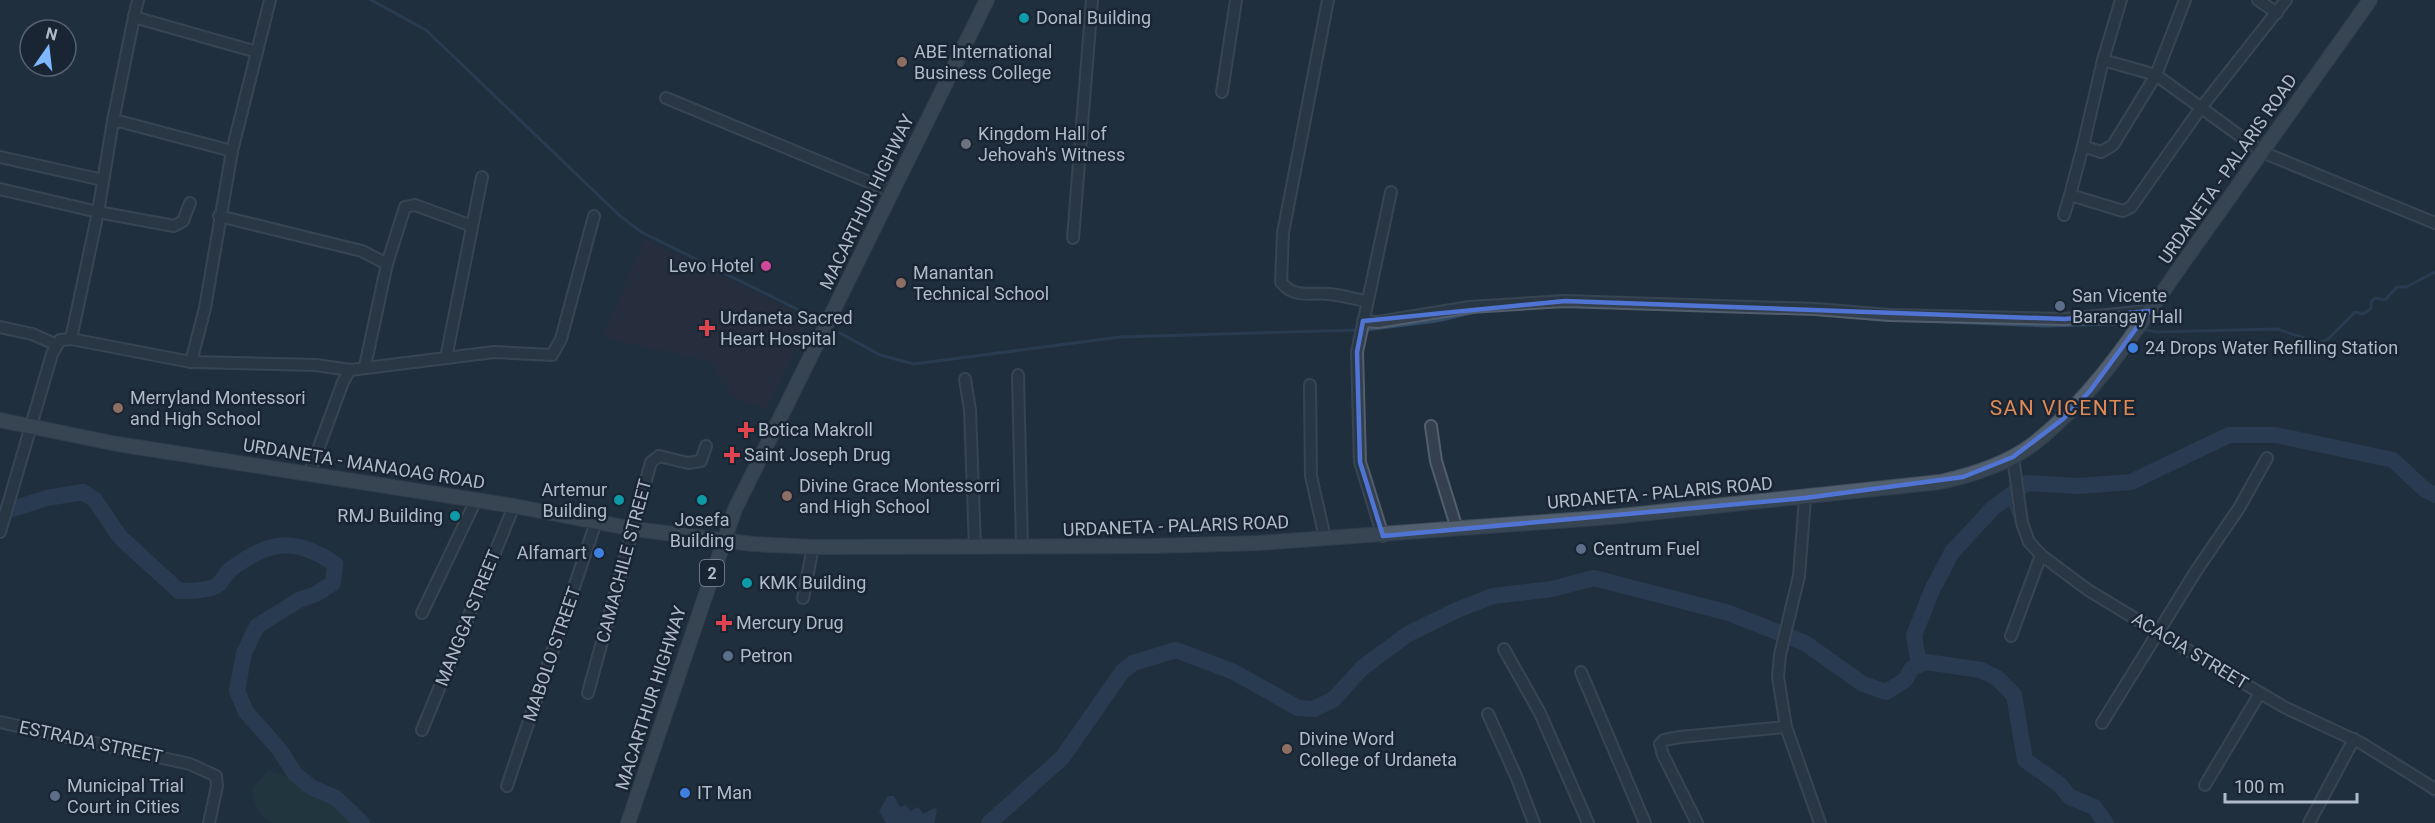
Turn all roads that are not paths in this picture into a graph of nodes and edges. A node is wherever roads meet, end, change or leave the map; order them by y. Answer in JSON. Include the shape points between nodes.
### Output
{"nodes":[{"id":1,"x":138,"y":0,"type":"edge"},
{"id":2,"x":270,"y":0,"type":"edge"},
{"id":3,"x":987,"y":0,"type":"edge"},
{"id":4,"x":1092,"y":0,"type":"edge"},
{"id":5,"x":1236,"y":0,"type":"edge"},
{"id":6,"x":1328,"y":0,"type":"edge"},
{"id":7,"x":2121,"y":0,"type":"edge"},
{"id":8,"x":2185,"y":0,"type":"edge"},
{"id":9,"x":2258,"y":0,"type":"edge"},
{"id":10,"x":2286,"y":0,"type":"edge"},
{"id":11,"x":2370,"y":0,"type":"edge"},
{"id":12,"x":2277,"y":13,"type":"junction"},
{"id":13,"x":134,"y":17,"type":"junction"},
{"id":14,"x":257,"y":52,"type":"junction"},
{"id":15,"x":2103,"y":60,"type":"junction"},
{"id":16,"x":2156,"y":75,"type":"junction"},
{"id":17,"x":1222,"y":92,"type":"dead end"},
{"id":18,"x":666,"y":98,"type":"dead end"},
{"id":19,"x":2200,"y":108,"type":"junction"},
{"id":20,"x":112,"y":121,"type":"junction"},
{"id":21,"x":2083,"y":146,"type":"junction"},
{"id":22,"x":232,"y":151,"type":"junction"},
{"id":23,"x":2262,"y":152,"type":"junction"},
{"id":24,"x":0,"y":157,"type":"edge"},
{"id":25,"x":482,"y":177,"type":"dead end"},
{"id":26,"x":102,"y":180,"type":"junction"},
{"id":27,"x":0,"y":189,"type":"edge"},
{"id":28,"x":893,"y":192,"type":"junction"},
{"id":29,"x":1391,"y":192,"type":"dead end"},
{"id":30,"x":2070,"y":195,"type":"junction"},
{"id":31,"x":190,"y":202,"type":"dead end"},
{"id":32,"x":98,"y":212,"type":"junction"},
{"id":33,"x":2064,"y":214,"type":"dead end"},
{"id":34,"x":219,"y":216,"type":"junction"},
{"id":35,"x":594,"y":216,"type":"dead end"},
{"id":36,"x":2435,"y":223,"type":"edge"},
{"id":37,"x":472,"y":226,"type":"junction"},
{"id":38,"x":1073,"y":237,"type":"dead end"},
{"id":39,"x":387,"y":264,"type":"junction"},
{"id":40,"x":1366,"y":301,"type":"junction"},
{"id":41,"x":2146,"y":315,"type":"junction"},
{"id":42,"x":1362,"y":323,"type":"junction"},
{"id":43,"x":0,"y":327,"type":"edge"},
{"id":44,"x":71,"y":339,"type":"junction"},
{"id":45,"x":55,"y":344,"type":"junction"},
{"id":46,"x":446,"y":358,"type":"junction"},
{"id":47,"x":190,"y":362,"type":"junction"},
{"id":48,"x":365,"y":366,"type":"junction"},
{"id":49,"x":350,"y":369,"type":"junction"},
{"id":50,"x":1018,"y":375,"type":"dead end"},
{"id":51,"x":965,"y":379,"type":"dead end"},
{"id":52,"x":1310,"y":385,"type":"dead end"},
{"id":53,"x":0,"y":420,"type":"edge"},
{"id":54,"x":1431,"y":426,"type":"dead end"},
{"id":55,"x":29,"y":428,"type":"junction"},
{"id":56,"x":706,"y":446,"type":"dead end"},
{"id":57,"x":2013,"y":457,"type":"junction"},
{"id":58,"x":2267,"y":458,"type":"dead end"},
{"id":59,"x":309,"y":474,"type":"junction"},
{"id":60,"x":1805,"y":498,"type":"junction"},
{"id":61,"x":476,"y":500,"type":"junction"},
{"id":62,"x":514,"y":506,"type":"junction"},
{"id":63,"x":596,"y":522,"type":"junction"},
{"id":64,"x":634,"y":529,"type":"junction"},
{"id":65,"x":1457,"y":529,"type":"junction"},
{"id":66,"x":1,"y":531,"type":"edge"},
{"id":67,"x":1383,"y":536,"type":"junction"},
{"id":68,"x":1325,"y":538,"type":"junction"},
{"id":69,"x":723,"y":541,"type":"junction"},
{"id":70,"x":1022,"y":546,"type":"junction"},
{"id":71,"x":813,"y":547,"type":"junction"},
{"id":72,"x":975,"y":547,"type":"junction"},
{"id":73,"x":2041,"y":555,"type":"junction"},
{"id":74,"x":803,"y":598,"type":"dead end"},
{"id":75,"x":422,"y":613,"type":"dead end"},
{"id":76,"x":2159,"y":633,"type":"junction"},
{"id":77,"x":2011,"y":636,"type":"dead end"},
{"id":78,"x":1504,"y":649,"type":"dead end"},
{"id":79,"x":1581,"y":672,"type":"dead end"},
{"id":80,"x":588,"y":693,"type":"dead end"},
{"id":81,"x":2260,"y":693,"type":"junction"},
{"id":82,"x":1488,"y":714,"type":"dead end"},
{"id":83,"x":0,"y":722,"type":"edge"},
{"id":84,"x":2102,"y":723,"type":"dead end"},
{"id":85,"x":1786,"y":727,"type":"junction"},
{"id":86,"x":422,"y":730,"type":"dead end"},
{"id":87,"x":2354,"y":739,"type":"junction"},
{"id":88,"x":2205,"y":784,"type":"dead end"},
{"id":89,"x":507,"y":786,"type":"dead end"},
{"id":90,"x":2435,"y":789,"type":"edge"},
{"id":91,"x":209,"y":823,"type":"edge"},
{"id":92,"x":628,"y":823,"type":"edge"},
{"id":93,"x":1534,"y":823,"type":"edge"},
{"id":94,"x":1588,"y":823,"type":"edge"},
{"id":95,"x":1645,"y":823,"type":"edge"},
{"id":96,"x":1697,"y":823,"type":"edge"},
{"id":97,"x":1820,"y":823,"type":"edge"},
{"id":98,"x":2309,"y":823,"type":"edge"}],
"edges":[{"from":1,"to":13,"type":"street"},
{"from":2,"to":14,"type":"street"},
{"from":3,"to":28,"type":"main road","name":"MACARTHUR HIGHWAY","number":"2"},
{"from":4,"to":38,"type":"street"},
{"from":5,"to":17,"type":"street"},
{"from":6,"to":40,"type":"street","via":[[1283,233],[1281,282],[1288,291],[1303,295],[1329,294]]},
{"from":7,"to":15,"type":"street"},
{"from":8,"to":16,"type":"street"},
{"from":9,"to":12,"type":"street"},
{"from":10,"to":12,"type":"street"},
{"from":11,"to":23,"type":"main road","name":"URDANETA - PALARIS ROAD"},
{"from":12,"to":19,"type":"street"},
{"from":13,"to":14,"type":"street"},
{"from":13,"to":20,"type":"street"},
{"from":14,"to":22,"type":"street"},
{"from":15,"to":16,"type":"street"},
{"from":15,"to":21,"type":"street"},
{"from":16,"to":19,"type":"street"},
{"from":16,"to":21,"type":"street","via":[[2113,145],[2101,152]]},
{"from":18,"to":28,"type":"street"},
{"from":19,"to":23,"type":"street"},
{"from":19,"to":30,"type":"street","via":[[2131,207],[2123,211]]},
{"from":20,"to":22,"type":"street"},
{"from":20,"to":26,"type":"street"},
{"from":21,"to":30,"type":"street"},
{"from":22,"to":34,"type":"street"},
{"from":23,"to":36,"type":"street"},
{"from":23,"to":41,"type":"main road","name":"URDANETA - PALARIS ROAD"},
{"from":24,"to":26,"type":"street"},
{"from":25,"to":37,"type":"street"},
{"from":26,"to":32,"type":"street"},
{"from":27,"to":32,"type":"street"},
{"from":28,"to":69,"type":"main road","name":"MACARTHUR HIGHWAY","number":"2","via":[[752,471]]},
{"from":29,"to":40,"type":"street"},
{"from":30,"to":33,"type":"street"},
{"from":31,"to":32,"type":"street","via":[[183,221],[174,226]]},
{"from":32,"to":44,"type":"street"},
{"from":34,"to":39,"type":"street","via":[[362,252]]},
{"from":34,"to":47,"type":"street","via":[[205,308]]},
{"from":35,"to":46,"type":"street","via":[[555,353],[542,357],[494,352]]},
{"from":37,"to":39,"type":"street","via":[[408,205]]},
{"from":37,"to":46,"type":"street"},
{"from":39,"to":48,"type":"street"},
{"from":40,"to":42,"type":"street"},
{"from":41,"to":42,"type":"street","via":[[2065,319],[1890,315],[1565,301],[1470,307]]},
{"from":41,"to":57,"type":"main road","name":"URDANETA - PALARIS ROAD","via":[[2090,391]]},
{"from":42,"to":67,"type":"street","via":[[1358,344],[1360,462]]},
{"from":43,"to":45,"type":"street"},
{"from":44,"to":45,"type":"street"},
{"from":44,"to":47,"type":"street"},
{"from":45,"to":55,"type":"street"},
{"from":46,"to":48,"type":"street"},
{"from":47,"to":49,"type":"street"},
{"from":48,"to":49,"type":"street"},
{"from":49,"to":59,"type":"street"},
{"from":50,"to":70,"type":"street"},
{"from":51,"to":72,"type":"street","via":[[970,410]]},
{"from":52,"to":68,"type":"street","via":[[1311,476]]},
{"from":53,"to":55,"type":"main road","name":"URDANETA - MANAOAG ROAD"},
{"from":54,"to":65,"type":"street","via":[[1436,461]]},
{"from":55,"to":59,"type":"main road","name":"URDANETA - MANAOAG ROAD"},
{"from":55,"to":66,"type":"street"},
{"from":56,"to":64,"type":"street","name":"CAMACHILE STREET","via":[[701,461],[695,463],[659,456],[653,459]]},
{"from":57,"to":60,"type":"main road","name":"URDANETA - PALARIS ROAD","via":[[1940,482]]},
{"from":57,"to":73,"type":"street","name":"ACACIA STREET","via":[[2022,523],[2029,542]]},
{"from":58,"to":76,"type":"street"},
{"from":59,"to":61,"type":"main road","name":"URDANETA - MANAOAG ROAD"},
{"from":60,"to":65,"type":"main road","name":"URDANETA - PALARIS ROAD"},
{"from":60,"to":85,"type":"street","via":[[1798,576],[1778,677]]},
{"from":61,"to":62,"type":"main road","name":"URDANETA - MANAOAG ROAD"},
{"from":61,"to":75,"type":"street"},
{"from":62,"to":63,"type":"main road","name":"URDANETA - MANAOAG ROAD"},
{"from":62,"to":86,"type":"street","name":"MANGGA STREET"},
{"from":63,"to":64,"type":"main road","name":"URDANETA - MANAOAG ROAD"},
{"from":63,"to":89,"type":"street","name":"MABOLO STREET"},
{"from":64,"to":69,"type":"main road","name":"URDANETA - MANAOAG ROAD"},
{"from":64,"to":80,"type":"street","name":"CAMACHILE STREET"},
{"from":65,"to":67,"type":"main road","name":"URDANETA - PALARIS ROAD"},
{"from":67,"to":68,"type":"main road","name":"URDANETA - PALARIS ROAD"},
{"from":68,"to":70,"type":"main road","name":"URDANETA - PALARIS ROAD","via":[[1152,546]]},
{"from":69,"to":71,"type":"main road","name":"URDANETA - PALARIS ROAD"},
{"from":69,"to":92,"type":"main road","name":"MACARTHUR HIGHWAY","number":"2"},
{"from":70,"to":72,"type":"main road","name":"URDANETA - PALARIS ROAD"},
{"from":71,"to":72,"type":"main road","name":"URDANETA - PALARIS ROAD"},
{"from":71,"to":74,"type":"street"},
{"from":73,"to":76,"type":"street","name":"ACACIA STREET","via":[[2088,590]]},
{"from":73,"to":77,"type":"street"},
{"from":76,"to":81,"type":"street","name":"ACACIA STREET"},
{"from":76,"to":84,"type":"street"},
{"from":78,"to":94,"type":"street","via":[[1540,713]]},
{"from":79,"to":95,"type":"street"},
{"from":81,"to":87,"type":"street","name":"ACACIA STREET"},
{"from":81,"to":88,"type":"street"},
{"from":82,"to":93,"type":"street"},
{"from":83,"to":91,"type":"street","name":"ESTRADA STREET","via":[[190,764],[216,776]]},
{"from":85,"to":96,"type":"street","via":[[1680,737],[1660,744]]},
{"from":85,"to":97,"type":"street"},
{"from":87,"to":90,"type":"street","name":"ACACIA STREET"},
{"from":87,"to":98,"type":"street"}]}
